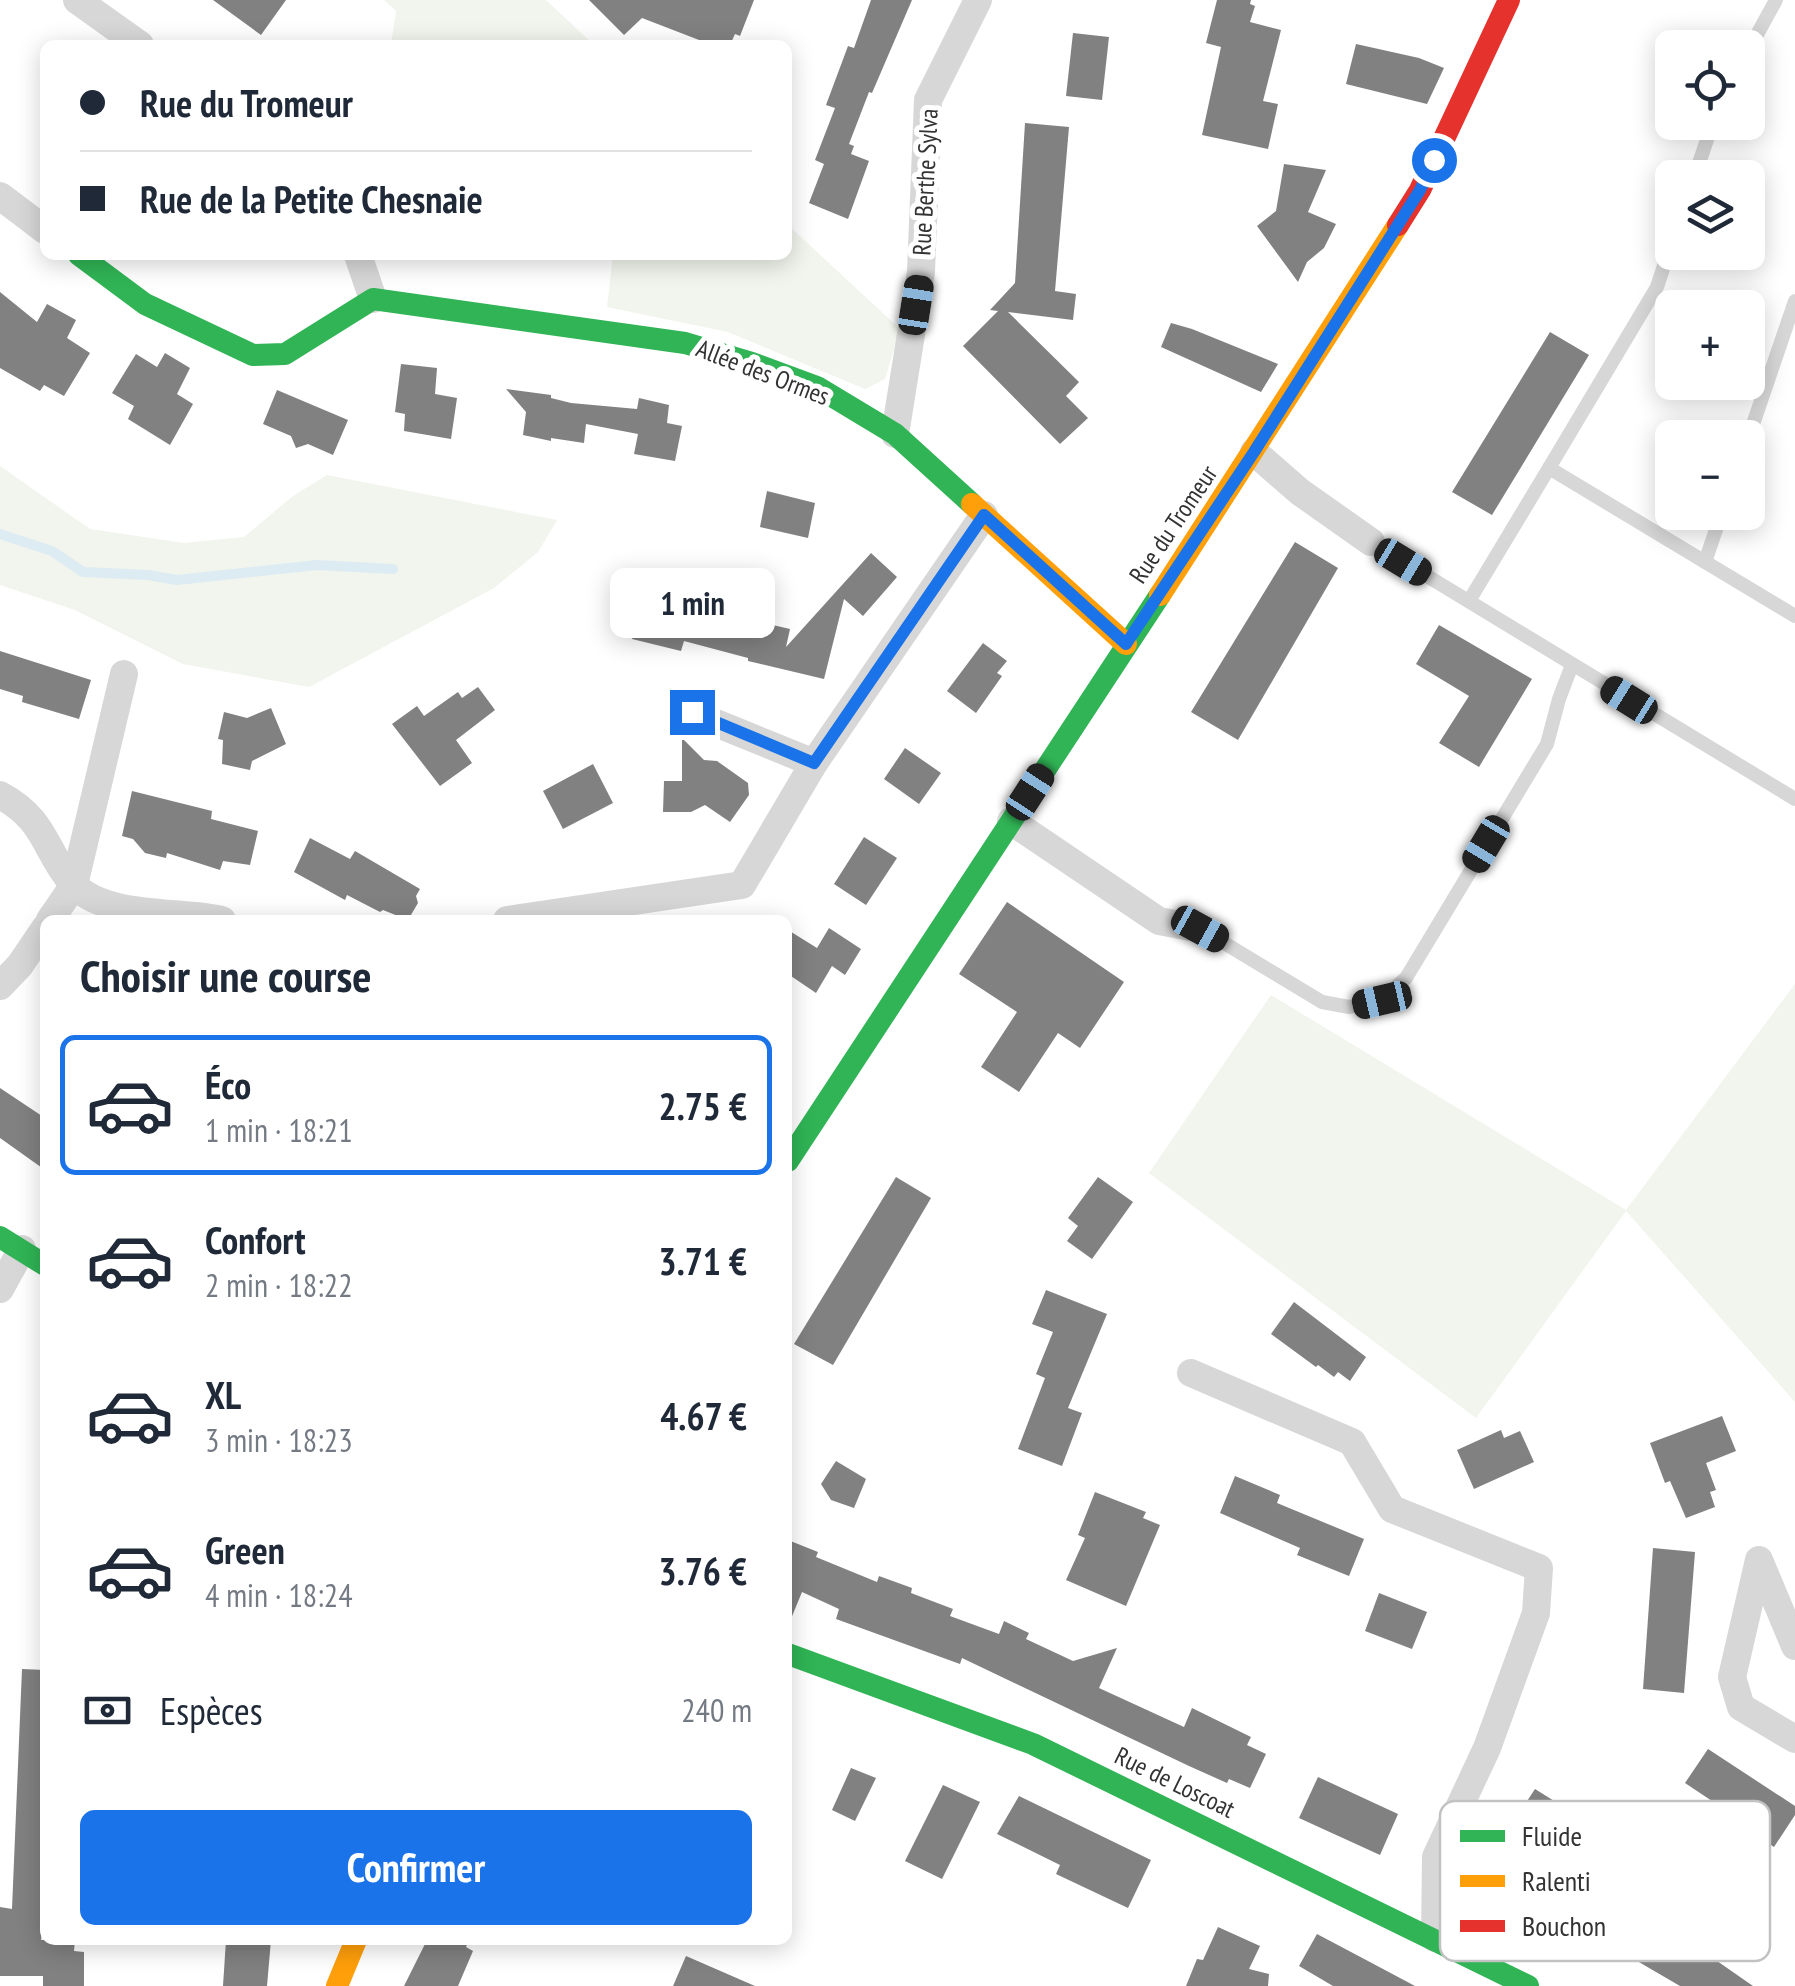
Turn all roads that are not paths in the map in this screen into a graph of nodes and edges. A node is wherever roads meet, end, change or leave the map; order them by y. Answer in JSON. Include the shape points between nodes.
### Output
{"nodes":[{"id":1,"x":76,"y":0,"type":"edge"},
{"id":2,"x":978,"y":0,"type":"edge"},
{"id":3,"x":1509,"y":0,"type":"edge"},
{"id":4,"x":1776,"y":0,"type":"edge"},
{"id":5,"x":1760,"y":30,"type":"edge"},
{"id":6,"x":133,"y":40,"type":"edge"},
{"id":7,"x":0,"y":196,"type":"edge"},
{"id":8,"x":40,"y":226,"type":"edge"},
{"id":9,"x":86,"y":260,"type":"edge"},
{"id":10,"x":360,"y":260,"type":"edge"},
{"id":11,"x":1663,"y":270,"type":"edge"},
{"id":12,"x":373,"y":299,"type":"junction"},
{"id":13,"x":1795,"y":300,"type":"edge"},
{"id":14,"x":1754,"y":420,"type":"edge"},
{"id":15,"x":896,"y":434,"type":"junction"},
{"id":16,"x":1254,"y":452,"type":"junction"},
{"id":17,"x":1549,"y":468,"type":"junction"},
{"id":18,"x":984,"y":515,"type":"junction"},
{"id":19,"x":1716,"y":530,"type":"edge"},
{"id":20,"x":1370,"y":542,"type":"joint"},
{"id":21,"x":1705,"y":562,"type":"junction"},
{"id":22,"x":1468,"y":601,"type":"junction"},
{"id":23,"x":1795,"y":616,"type":"edge"},
{"id":24,"x":1126,"y":644,"type":"junction"},
{"id":25,"x":1572,"y":664,"type":"junction"},
{"id":26,"x":124,"y":674,"type":"dead end"},
{"id":27,"x":692,"y":712,"type":"dead end"},
{"id":28,"x":814,"y":763,"type":"junction"},
{"id":29,"x":0,"y":795,"type":"edge"},
{"id":30,"x":1795,"y":799,"type":"edge"},
{"id":31,"x":1011,"y":821,"type":"junction"},
{"id":32,"x":74,"y":885,"type":"junction"},
{"id":33,"x":53,"y":915,"type":"edge"},
{"id":34,"x":192,"y":915,"type":"edge"},
{"id":35,"x":540,"y":915,"type":"edge"},
{"id":36,"x":1200,"y":929,"type":"joint"},
{"id":37,"x":40,"y":935,"type":"edge"},
{"id":38,"x":0,"y":986,"type":"edge"},
{"id":39,"x":792,"y":1155,"type":"edge"},
{"id":40,"x":22,"y":1250,"type":"edge"},
{"id":41,"x":0,"y":1290,"type":"edge"},
{"id":42,"x":1191,"y":1373,"type":"dead end"},
{"id":43,"x":1795,"y":1646,"type":"edge"},
{"id":44,"x":792,"y":1655,"type":"edge"},
{"id":45,"x":1795,"y":1738,"type":"edge"},
{"id":46,"x":1462,"y":1801,"type":"edge"},
{"id":47,"x":1440,"y":1848,"type":"edge"},
{"id":48,"x":1435,"y":1938,"type":"junction"},
{"id":49,"x":1440,"y":1942,"type":"edge"},
{"id":50,"x":354,"y":1945,"type":"edge"},
{"id":51,"x":1483,"y":1976,"type":"edge"},
{"id":52,"x":336,"y":1986,"type":"edge"},
{"id":53,"x":1528,"y":1986,"type":"edge"}],
"edges":[{"from":1,"to":6,"type":"street"},
{"from":2,"to":15,"type":"street","name":"Rue Berthe Sylva","via":[[928,100],[921,272]]},
{"from":3,"to":16,"type":"main road","name":"Rue du Tromeur","via":[[1420,190]]},
{"from":4,"to":5,"type":"lane"},
{"from":7,"to":8,"type":"street"},
{"from":9,"to":12,"type":"main road","via":[[145,304],[253,355],[285,354]]},
{"from":10,"to":12,"type":"street"},
{"from":11,"to":17,"type":"lane"},
{"from":12,"to":15,"type":"main road","name":"Allée des Ormes","via":[[685,343],[816,387]]},
{"from":13,"to":14,"type":"lane"},
{"from":15,"to":18,"type":"main road","name":"Allée des Ormes"},
{"from":16,"to":20,"type":"street"},
{"from":16,"to":24,"type":"main road","name":"Rue du Tromeur"},
{"from":17,"to":21,"type":"lane"},
{"from":17,"to":22,"type":"lane"},
{"from":18,"to":24,"type":"main road","name":"Allée des Ormes"},
{"from":18,"to":28,"type":"street"},
{"from":19,"to":21,"type":"lane"},
{"from":20,"to":22,"type":"lane"},
{"from":21,"to":23,"type":"lane"},
{"from":22,"to":25,"type":"lane"},
{"from":24,"to":31,"type":"main road","name":"Rue du Tromeur"},
{"from":25,"to":30,"type":"lane"},
{"from":25,"to":36,"type":"lane","via":[[1547,744],[1406,978],[1382,1000],[1348,1007],[1322,1002]]},
{"from":26,"to":32,"type":"street"},
{"from":27,"to":28,"type":"street"},
{"from":28,"to":35,"type":"street","via":[[742,884]]},
{"from":29,"to":32,"type":"street","via":[[41,830]]},
{"from":31,"to":36,"type":"street","via":[[1159,920]]},
{"from":31,"to":39,"type":"main road","name":"Rue du Tromeur"},
{"from":32,"to":33,"type":"street"},
{"from":32,"to":34,"type":"street","via":[[96,900]]},
{"from":37,"to":38,"type":"street"},
{"from":40,"to":41,"type":"street"},
{"from":42,"to":46,"type":"street","via":[[1352,1442],[1392,1509],[1539,1568],[1536,1612]]},
{"from":43,"to":45,"type":"street","via":[[1759,1560],[1732,1677],[1741,1707]]},
{"from":44,"to":48,"type":"main road","name":"Rue de Loscoat","via":[[1033,1744]]},
{"from":47,"to":48,"type":"street"},
{"from":48,"to":49,"type":"main road","name":"Rue de Loscoat"},
{"from":50,"to":52,"type":"main road"},
{"from":51,"to":53,"type":"main road","name":"Rue de Loscoat"}]}
